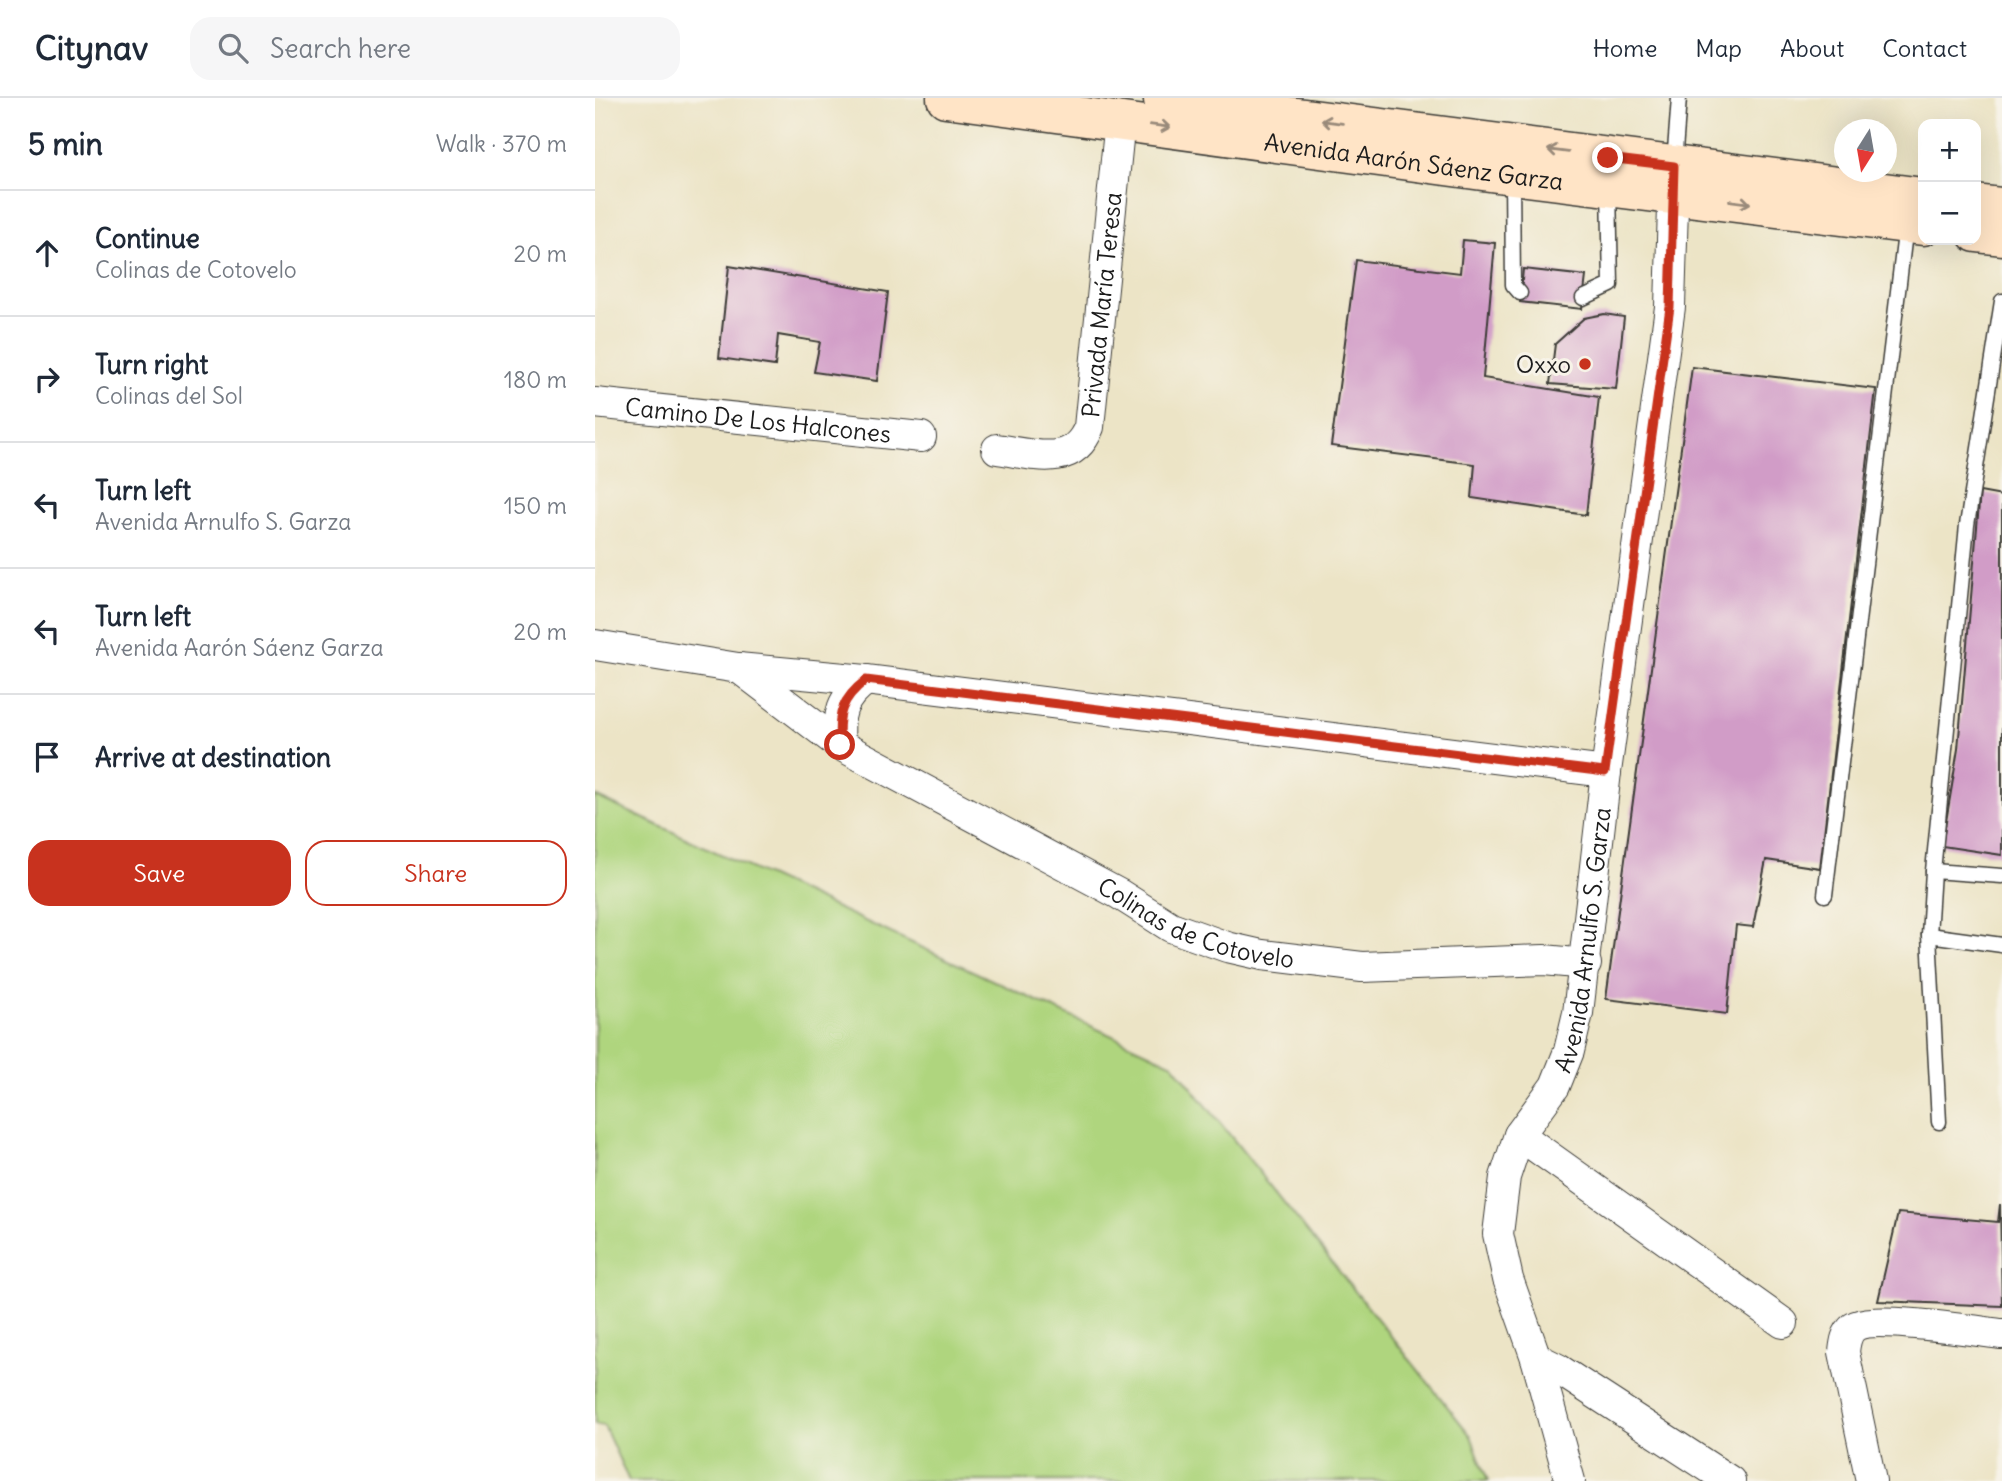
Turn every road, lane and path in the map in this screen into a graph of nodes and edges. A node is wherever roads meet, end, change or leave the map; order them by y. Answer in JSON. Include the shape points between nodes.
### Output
{"nodes":[{"id":1,"x":946,"y":98,"type":"edge"},
{"id":2,"x":1150,"y":98,"type":"edge"},
{"id":3,"x":1679,"y":98,"type":"edge"},
{"id":4,"x":1120,"y":120,"type":"junction"},
{"id":5,"x":1512,"y":175,"type":"junction"},
{"id":6,"x":1674,"y":180,"type":"junction"},
{"id":7,"x":1608,"y":187,"type":"junction"},
{"id":8,"x":1981,"y":205,"type":"edge"},
{"id":9,"x":2002,"y":207,"type":"edge"},
{"id":10,"x":1918,"y":216,"type":"edge"},
{"id":11,"x":1981,"y":234,"type":"edge"},
{"id":12,"x":2002,"y":236,"type":"edge"},
{"id":13,"x":1520,"y":293,"type":"dead end"},
{"id":14,"x":1583,"y":298,"type":"dead end"},
{"id":15,"x":2002,"y":302,"type":"edge"},
{"id":16,"x":595,"y":403,"type":"edge"},
{"id":17,"x":921,"y":437,"type":"dead end"},
{"id":18,"x":997,"y":449,"type":"dead end"},
{"id":19,"x":595,"y":645,"type":"edge"},
{"id":20,"x":738,"y":668,"type":"junction"},
{"id":21,"x":866,"y":680,"type":"junction"},
{"id":22,"x":840,"y":745,"type":"junction"},
{"id":23,"x":1605,"y":772,"type":"junction"},
{"id":24,"x":1933,"y":871,"type":"junction"},
{"id":25,"x":2002,"y":876,"type":"edge"},
{"id":26,"x":1825,"y":895,"type":"dead end"},
{"id":27,"x":1930,"y":935,"type":"junction"},
{"id":28,"x":2002,"y":945,"type":"edge"},
{"id":29,"x":1586,"y":964,"type":"junction"},
{"id":30,"x":1939,"y":1122,"type":"dead end"},
{"id":31,"x":1519,"y":1135,"type":"junction"},
{"id":32,"x":1783,"y":1324,"type":"dead end"},
{"id":33,"x":2002,"y":1334,"type":"edge"},
{"id":34,"x":1536,"y":1358,"type":"junction"},
{"id":35,"x":1570,"y":1481,"type":"edge"},
{"id":36,"x":1730,"y":1481,"type":"edge"},
{"id":37,"x":1871,"y":1481,"type":"edge"}],
"edges":[{"from":1,"to":4,"type":"main road","name":"Avenida Aarón Sáenz Garza"},
{"from":6,"to":2,"type":"main road","name":"Avenida Aarón Sáenz Garza","one_way":true},
{"from":3,"to":6,"type":"lane"},
{"from":4,"to":5,"type":"main road","name":"Avenida Aarón Sáenz Garza","one_way":true},
{"from":4,"to":18,"type":"street","name":"Privada María Teresa","via":[[1089,427],[1074,451],[1048,456]]},
{"from":5,"to":7,"type":"main road","name":"Avenida Aarón Sáenz Garza"},
{"from":5,"to":13,"type":"lane","via":[[1513,285]]},
{"from":6,"to":7,"type":"main road","name":"Avenida Aarón Sáenz Garza"},
{"from":6,"to":10,"type":"main road","name":"Avenida Aarón Sáenz Garza"},
{"from":6,"to":23,"type":"street","name":"Avenida Arnulfo S. Garza","via":[[1670,307]]},
{"from":7,"to":14,"type":"lane","via":[[1611,285]]},
{"from":8,"to":9,"type":"main road"},
{"from":10,"to":26,"type":"lane"},
{"from":11,"to":12,"type":"main road"},
{"from":15,"to":24,"type":"lane","via":[[1967,525]]},
{"from":16,"to":17,"type":"street","name":"Camino De Los Halcones"},
{"from":19,"to":20,"type":"street"},
{"from":20,"to":21,"type":"street"},
{"from":20,"to":22,"type":"street","name":"Colinas de Cotovelo"},
{"from":21,"to":22,"type":"street","via":[[841,707],[837,719]]},
{"from":21,"to":23,"type":"street"},
{"from":22,"to":29,"type":"street","name":"Colinas de Cotovelo","via":[[1119,894],[1171,927],[1227,947],[1362,967],[1544,960]]},
{"from":23,"to":29,"type":"street","name":"Avenida Arnulfo S. Garza"},
{"from":24,"to":25,"type":"lane"},
{"from":24,"to":27,"type":"lane"},
{"from":27,"to":28,"type":"lane"},
{"from":27,"to":30,"type":"lane"},
{"from":29,"to":31,"type":"street","name":"Avenida Arnulfo S. Garza","via":[[1569,1051],[1555,1086]]},
{"from":31,"to":32,"type":"street"},
{"from":31,"to":34,"type":"street","name":"Avenida Arnulfo S. Garza","via":[[1505,1177],[1498,1234],[1508,1279]]},
{"from":33,"to":37,"type":"street","via":[[1888,1323],[1861,1324],[1850,1331],[1844,1352]]},
{"from":34,"to":35,"type":"street","name":"Avenida Arnulfo S. Garza"},
{"from":34,"to":36,"type":"street"}]}
